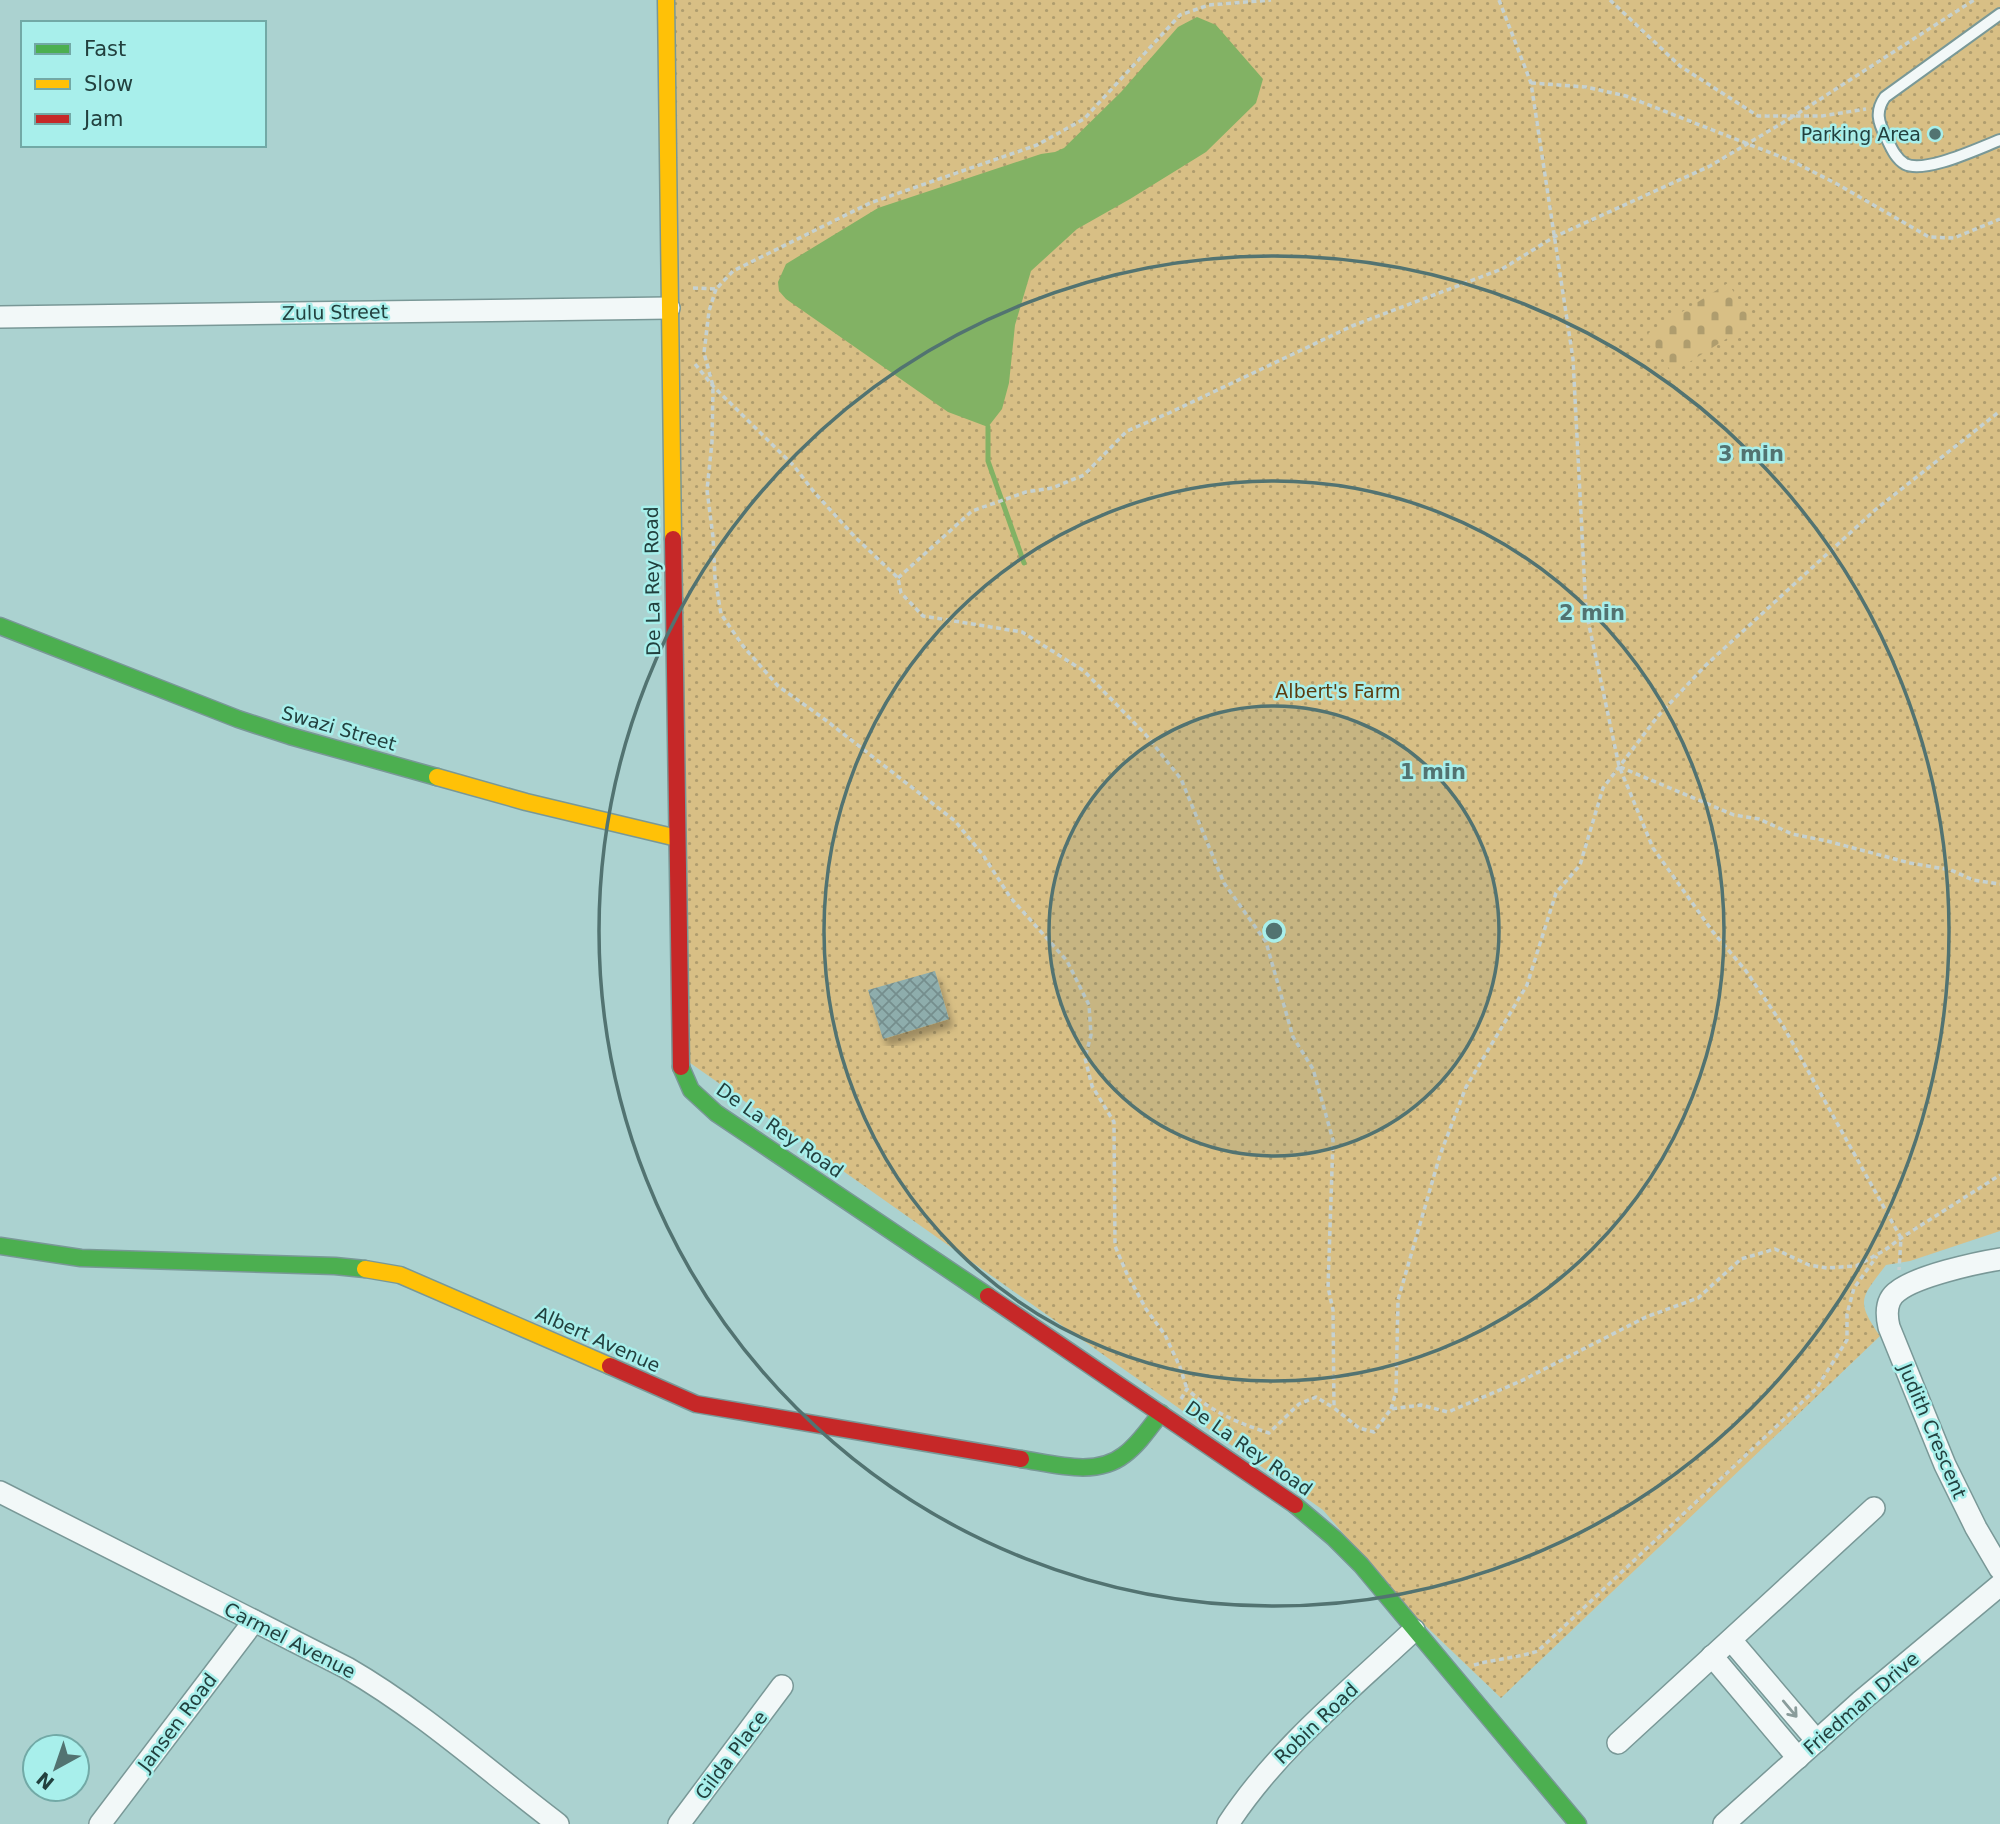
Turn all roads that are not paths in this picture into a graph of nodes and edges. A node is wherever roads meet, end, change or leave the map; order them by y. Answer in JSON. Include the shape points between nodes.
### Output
{"nodes":[{"id":1,"x":666,"y":0,"type":"edge"},
{"id":2,"x":2000,"y":14,"type":"edge"},
{"id":3,"x":2000,"y":140,"type":"edge"},
{"id":4,"x":669,"y":307,"type":"junction"},
{"id":5,"x":0,"y":317,"type":"edge"},
{"id":6,"x":0,"y":626,"type":"edge"},
{"id":7,"x":677,"y":838,"type":"junction"},
{"id":8,"x":0,"y":1246,"type":"edge"},
{"id":9,"x":2000,"y":1259,"type":"edge"},
{"id":10,"x":1161,"y":1413,"type":"junction"},
{"id":11,"x":0,"y":1492,"type":"edge"},
{"id":12,"x":1874,"y":1508,"type":"dead end"},
{"id":13,"x":2000,"y":1569,"type":"edge"},
{"id":14,"x":2000,"y":1585,"type":"edge"},
{"id":15,"x":254,"y":1621,"type":"junction"},
{"id":16,"x":1414,"y":1630,"type":"junction"},
{"id":17,"x":1731,"y":1640,"type":"junction"},
{"id":18,"x":1712,"y":1657,"type":"junction"},
{"id":19,"x":1758,"y":1671,"type":"junction"},
{"id":20,"x":782,"y":1686,"type":"dead end"},
{"id":21,"x":1739,"y":1688,"type":"junction"},
{"id":22,"x":1817,"y":1741,"type":"junction"},
{"id":23,"x":1618,"y":1743,"type":"dead end"},
{"id":24,"x":1798,"y":1758,"type":"junction"},
{"id":25,"x":1734,"y":1821,"type":"edge"},
{"id":26,"x":100,"y":1824,"type":"edge"},
{"id":27,"x":557,"y":1824,"type":"edge"},
{"id":28,"x":679,"y":1824,"type":"edge"},
{"id":29,"x":1228,"y":1824,"type":"edge"},
{"id":30,"x":1578,"y":1824,"type":"edge"}],
"edges":[{"from":1,"to":4,"type":"street","name":"De La Rey Road"},
{"from":2,"to":3,"type":"lane","via":[[1893,90],[1879,107],[1878,119],[1894,153],[1914,167]]},
{"from":4,"to":5,"type":"street","name":"Zulu Street"},
{"from":4,"to":7,"type":"street","name":"De La Rey Road"},
{"from":6,"to":7,"type":"street","name":"Swazi Street","via":[[290,736],[526,802]]},
{"from":7,"to":10,"type":"street","name":"De La Rey Road","via":[[680,1058],[692,1093]]},
{"from":8,"to":10,"type":"street","name":"Albert Avenue","via":[[81,1258],[382,1271],[437,1290],[696,1404],[1066,1466],[1109,1466],[1126,1454]]},
{"from":9,"to":13,"type":"street","name":"Judith Crescent","via":[[1926,1278],[1898,1291],[1889,1303],[1887,1318],[1945,1465]]},
{"from":10,"to":16,"type":"street","name":"De La Rey Road","via":[[1327,1531]]},
{"from":11,"to":15,"type":"street","name":"Carmel Avenue"},
{"from":12,"to":17,"type":"street"},
{"from":14,"to":22,"type":"street","name":"Friedman Drive"},
{"from":15,"to":26,"type":"street","name":"Jansen Road"},
{"from":15,"to":27,"type":"street","name":"Carmel Avenue","via":[[347,1668],[406,1705]]},
{"from":16,"to":29,"type":"street","name":"Robin Road","via":[[1285,1752]]},
{"from":16,"to":30,"type":"street","name":"De La Rey Road"},
{"from":17,"to":18,"type":"street"},
{"from":17,"to":19,"type":"street"},
{"from":18,"to":21,"type":"street"},
{"from":18,"to":23,"type":"street"},
{"from":19,"to":21,"type":"street"},
{"from":19,"to":22,"type":"street","one_way":true},
{"from":20,"to":28,"type":"street","name":"Gilda Place"},
{"from":21,"to":24,"type":"street"},
{"from":22,"to":24,"type":"street","name":"Friedman Drive"},
{"from":24,"to":25,"type":"street","name":"Friedman Drive"}]}
